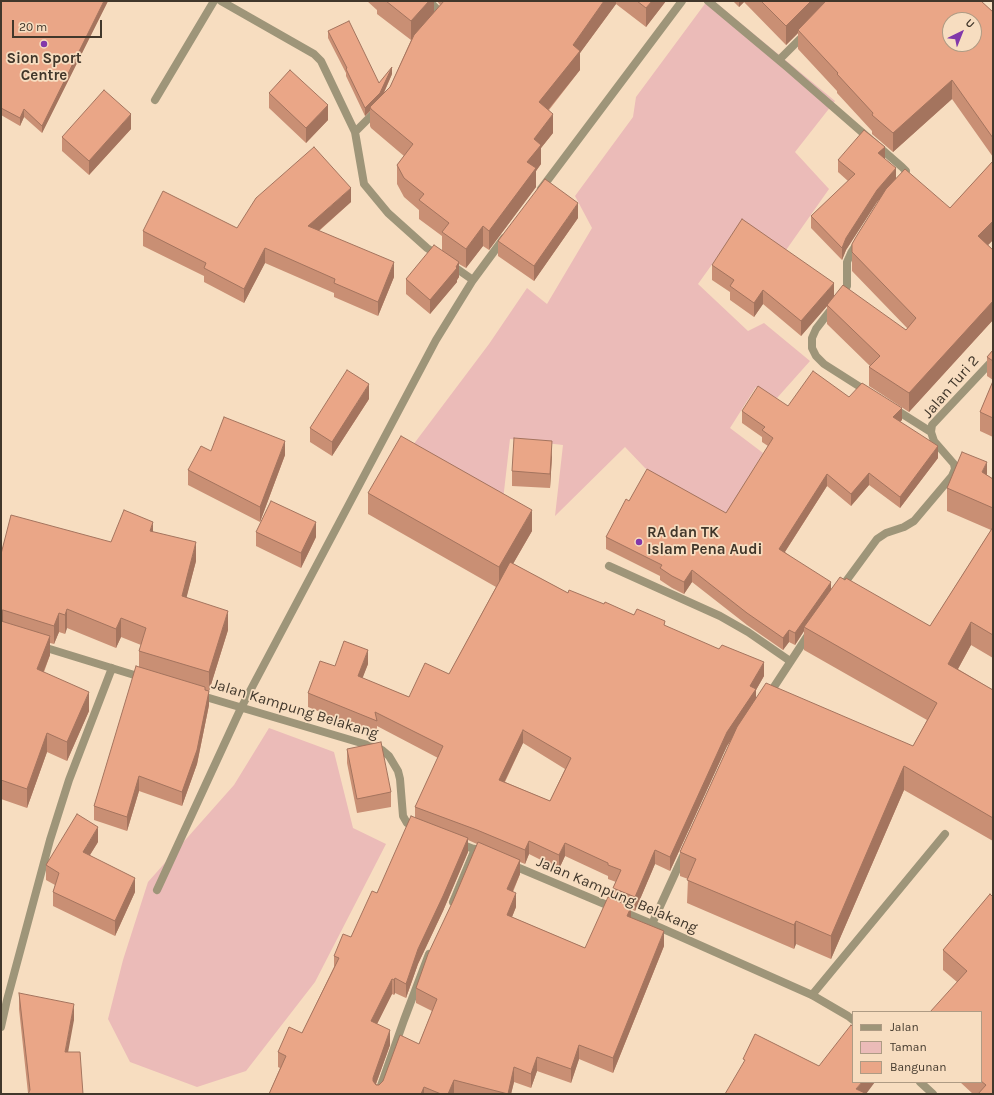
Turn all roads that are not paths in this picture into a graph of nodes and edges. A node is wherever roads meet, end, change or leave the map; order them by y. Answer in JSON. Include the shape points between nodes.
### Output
{"nodes":[{"id":1,"x":214,"y":1,"type":"edge"},
{"id":2,"x":222,"y":1,"type":"edge"},
{"id":3,"x":429,"y":1,"type":"edge"},
{"id":4,"x":682,"y":1,"type":"edge"},
{"id":5,"x":708,"y":1,"type":"edge"},
{"id":6,"x":434,"y":22,"type":"edge"},
{"id":7,"x":810,"y":28,"type":"edge"},
{"id":8,"x":779,"y":60,"type":"junction"},
{"id":9,"x":155,"y":100,"type":"dead end"},
{"id":10,"x":385,"y":104,"type":"edge"},
{"id":11,"x":355,"y":132,"type":"junction"},
{"id":12,"x":901,"y":184,"type":"edge"},
{"id":13,"x":535,"y":196,"type":"edge"},
{"id":14,"x":511,"y":228,"type":"edge"},
{"id":15,"x":863,"y":235,"type":"edge"},
{"id":16,"x":473,"y":280,"type":"junction"},
{"id":17,"x":993,"y":360,"type":"edge"},
{"id":18,"x":931,"y":432,"type":"junction"},
{"id":19,"x":609,"y":566,"type":"dead end"},
{"id":20,"x":836,"y":596,"type":"edge"},
{"id":21,"x":814,"y":626,"type":"edge"},
{"id":22,"x":31,"y":643,"type":"edge"},
{"id":23,"x":790,"y":661,"type":"junction"},
{"id":24,"x":112,"y":668,"type":"junction"},
{"id":25,"x":150,"y":680,"type":"edge"},
{"id":26,"x":188,"y":691,"type":"edge"},
{"id":27,"x":761,"y":705,"type":"edge"},
{"id":28,"x":242,"y":708,"type":"junction"},
{"id":29,"x":422,"y":829,"type":"edge"},
{"id":30,"x":945,"y":834,"type":"dead end"},
{"id":31,"x":448,"y":839,"type":"edge"},
{"id":32,"x":687,"y":847,"type":"edge"},
{"id":33,"x":475,"y":849,"type":"junction"},
{"id":34,"x":489,"y":855,"type":"edge"},
{"id":35,"x":503,"y":861,"type":"edge"},
{"id":36,"x":157,"y":890,"type":"dead end"},
{"id":37,"x":448,"y":913,"type":"edge"},
{"id":38,"x":652,"y":924,"type":"junction"},
{"id":39,"x":433,"y":946,"type":"edge"},
{"id":40,"x":812,"y":995,"type":"junction"},
{"id":41,"x":852,"y":1019,"type":"edge"},
{"id":42,"x":1,"y":1027,"type":"edge"},
{"id":43,"x":921,"y":1083,"type":"edge"},
{"id":44,"x":378,"y":1094,"type":"edge"},
{"id":45,"x":933,"y":1094,"type":"edge"}],
"edges":[{"from":1,"to":9,"type":"street"},
{"from":2,"to":11,"type":"street","via":[[314,54],[321,62]]},
{"from":3,"to":6,"type":"street","via":[[440,16]]},
{"from":4,"to":13,"type":"street"},
{"from":5,"to":8,"type":"street"},
{"from":7,"to":8,"type":"street"},
{"from":8,"to":12,"type":"street","via":[[906,171]]},
{"from":10,"to":11,"type":"street"},
{"from":11,"to":16,"type":"street","via":[[364,184],[371,194],[427,248]]},
{"from":14,"to":16,"type":"street"},
{"from":15,"to":18,"type":"street","via":[[847,262],[845,292],[816,329],[812,338],[812,348],[824,364]]},
{"from":16,"to":28,"type":"street","via":[[436,340]]},
{"from":17,"to":18,"type":"street","name":"Jalan Turi 2","via":[[932,426]]},
{"from":18,"to":20,"type":"street","name":"Jalan Turi 2","via":[[934,441],[954,464],[952,476],[914,521],[877,539]]},
{"from":19,"to":23,"type":"street","via":[[720,616]]},
{"from":21,"to":23,"type":"street"},
{"from":22,"to":24,"type":"street"},
{"from":23,"to":27,"type":"street"},
{"from":24,"to":25,"type":"street"},
{"from":24,"to":42,"type":"street","via":[[69,780],[50,840]]},
{"from":26,"to":28,"type":"street","name":"Jalan Kampung Belakang"},
{"from":28,"to":29,"type":"street","name":"Jalan Kampung Belakang","via":[[382,750],[398,771],[403,816],[407,823]]},
{"from":28,"to":36,"type":"street"},
{"from":30,"to":40,"type":"street"},
{"from":31,"to":33,"type":"street"},
{"from":32,"to":38,"type":"street"},
{"from":33,"to":34,"type":"street"},
{"from":33,"to":37,"type":"street"},
{"from":35,"to":38,"type":"street","name":"Jalan Kampung Belakang"},
{"from":38,"to":40,"type":"street","name":"Jalan Kampung Belakang"},
{"from":39,"to":44,"type":"street"},
{"from":40,"to":41,"type":"street","name":"Jalan Kampung Belakang"},
{"from":43,"to":45,"type":"street"}]}
